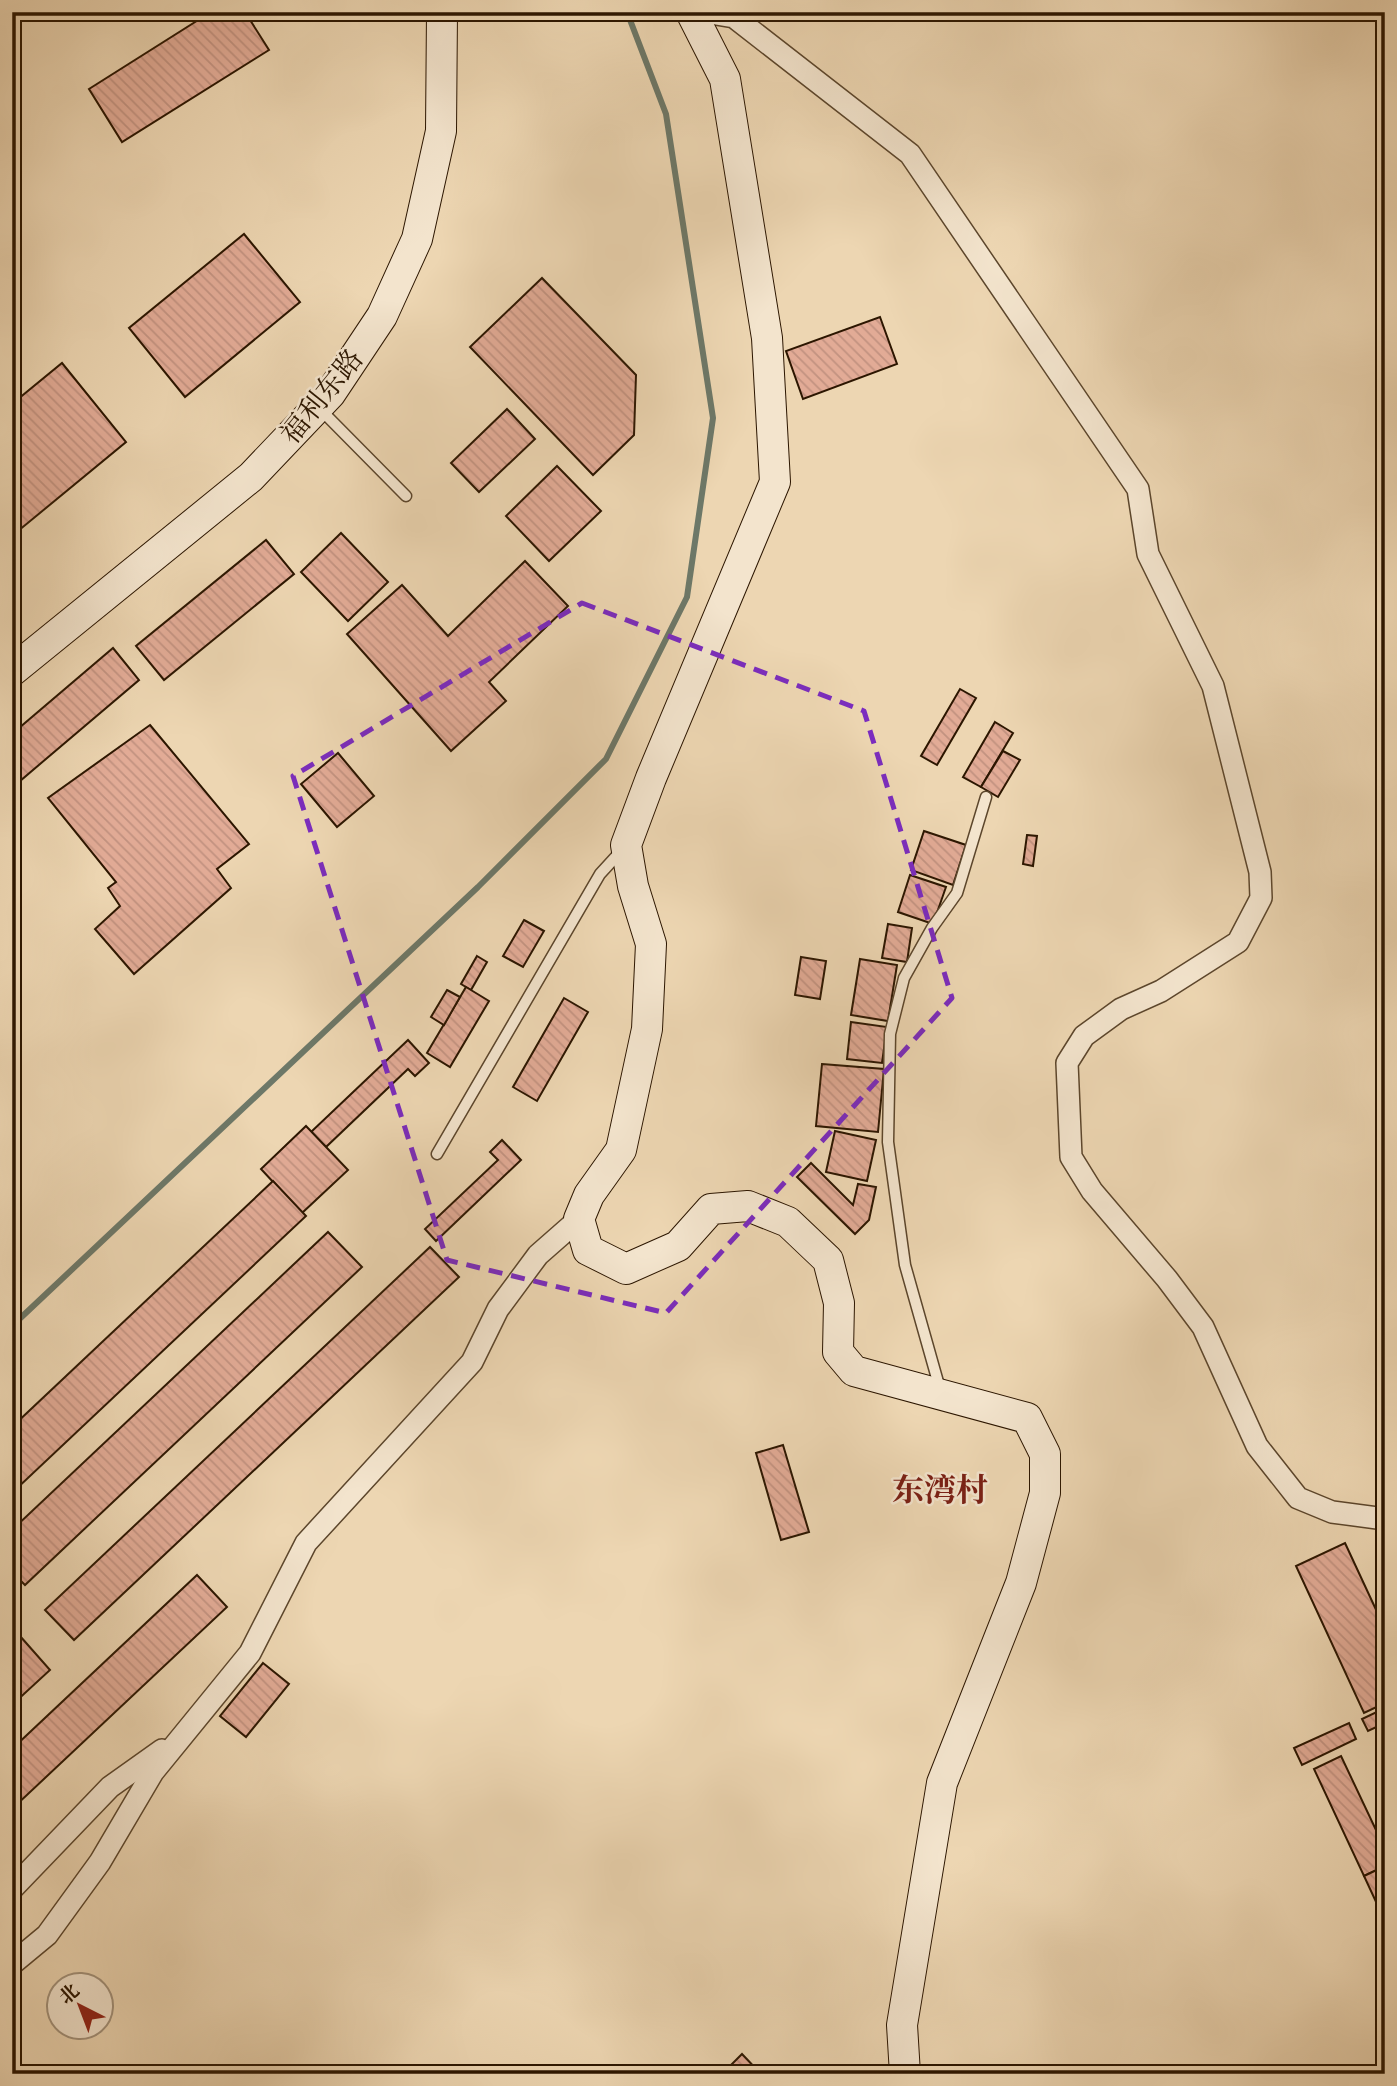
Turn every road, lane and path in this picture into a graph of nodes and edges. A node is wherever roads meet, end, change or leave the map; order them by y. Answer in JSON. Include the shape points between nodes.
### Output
{"nodes":[{"id":1,"x":442,"y":12,"type":"edge"},
{"id":2,"x":691,"y":12,"type":"edge"},
{"id":3,"x":704,"y":12,"type":"edge"},
{"id":4,"x":318,"y":407,"type":"junction"},
{"id":5,"x":406,"y":496,"type":"dead end"},
{"id":6,"x":12,"y":671,"type":"edge"},
{"id":7,"x":986,"y":797,"type":"dead end"},
{"id":8,"x":626,"y":845,"type":"junction"},
{"id":9,"x":438,"y":1154,"type":"dead end"},
{"id":10,"x":579,"y":1219,"type":"junction"},
{"id":11,"x":942,"y":1395,"type":"junction"},
{"id":12,"x":1385,"y":1519,"type":"edge"},
{"id":13,"x":178,"y":1739,"type":"junction"},
{"id":14,"x":12,"y":1889,"type":"edge"},
{"id":15,"x":12,"y":1964,"type":"edge"},
{"id":16,"x":905,"y":2074,"type":"edge"}],
"edges":[{"from":1,"to":4,"type":"main road","name":"福利东路","via":[[441,131],[417,239],[382,316]]},
{"from":2,"to":8,"type":"main road","via":[[725,79],[767,338],[775,482]]},
{"from":3,"to":12,"type":"street","via":[[734,17],[910,154],[1138,489],[1149,554],[1213,686],[1260,872],[1261,898],[1238,942],[1160,991],[1121,1009],[1084,1036],[1067,1063],[1071,1157],[1092,1191],[1203,1327],[1257,1446],[1298,1498],[1332,1512]]},
{"from":4,"to":5,"type":"lane"},
{"from":4,"to":6,"type":"main road","name":"福利东路","via":[[251,477]]},
{"from":7,"to":11,"type":"lane","via":[[957,893],[904,978],[890,1034],[888,1142],[905,1265]]},
{"from":8,"to":9,"type":"lane","via":[[600,874]]},
{"from":8,"to":10,"type":"main road","via":[[651,944],[647,1029],[621,1150],[589,1195]]},
{"from":10,"to":11,"type":"main road","via":[[588,1250],[626,1269],[678,1246],[711,1209],[748,1206],[788,1222],[828,1260],[839,1303],[838,1352],[854,1371]]},
{"from":10,"to":13,"type":"street","via":[[538,1255],[498,1309],[472,1362],[306,1543],[250,1653]]},
{"from":11,"to":16,"type":"main road","via":[[1027,1418],[1045,1454],[1045,1493],[1021,1583],[942,1783],[902,2025]]},
{"from":13,"to":14,"type":"street","via":[[110,1787]]},
{"from":13,"to":15,"type":"street","via":[[100,1862],[47,1934]]}]}
